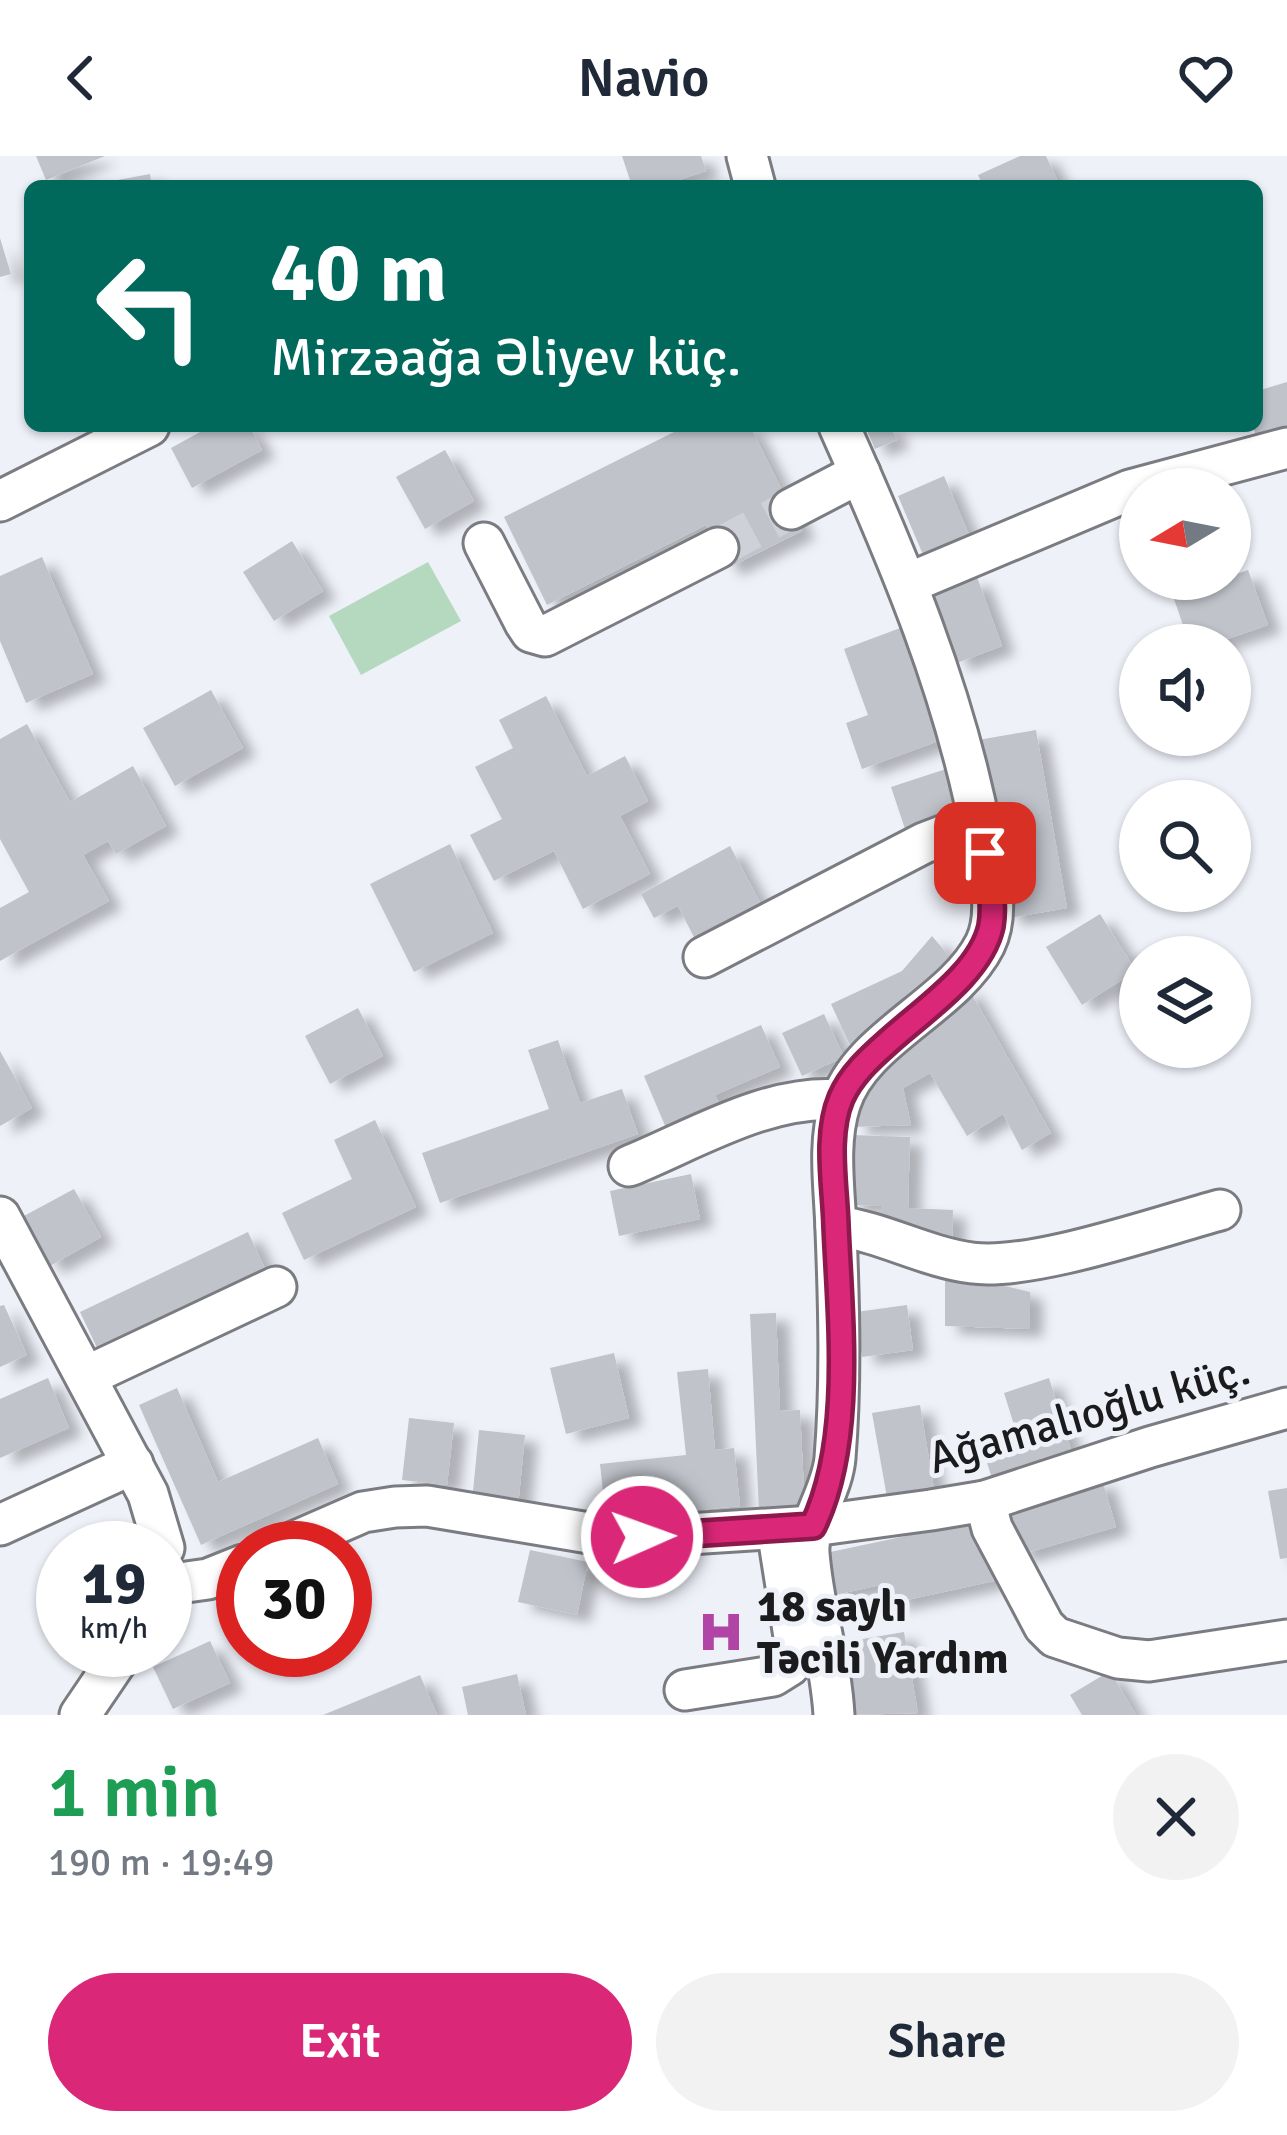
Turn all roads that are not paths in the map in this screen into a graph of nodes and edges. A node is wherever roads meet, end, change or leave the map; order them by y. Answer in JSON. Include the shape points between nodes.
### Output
{"nodes":[{"id":1,"x":137,"y":432,"type":"edge"},
{"id":2,"x":842,"y":432,"type":"edge"},
{"id":3,"x":1287,"y":448,"type":"edge"},
{"id":4,"x":860,"y":473,"type":"junction"},
{"id":5,"x":0,"y":501,"type":"edge"},
{"id":6,"x":791,"y":509,"type":"tunnel mouth"},
{"id":7,"x":484,"y":542,"type":"dead end"},
{"id":8,"x":718,"y":548,"type":"tunnel mouth"},
{"id":9,"x":909,"y":583,"type":"junction"},
{"id":10,"x":979,"y":822,"type":"junction"},
{"id":11,"x":704,"y":957,"type":"dead end"},
{"id":12,"x":840,"y":1100,"type":"junction"},
{"id":13,"x":629,"y":1166,"type":"dead end"},
{"id":14,"x":1220,"y":1210,"type":"dead end"},
{"id":15,"x":0,"y":1217,"type":"edge"},
{"id":16,"x":836,"y":1226,"type":"junction"},
{"id":17,"x":276,"y":1288,"type":"dead end"},
{"id":18,"x":87,"y":1376,"type":"junction"},
{"id":19,"x":1287,"y":1408,"type":"edge"},
{"id":20,"x":133,"y":1464,"type":"junction"},
{"id":21,"x":985,"y":1501,"type":"junction"},
{"id":22,"x":158,"y":1521,"type":"edge"},
{"id":23,"x":341,"y":1521,"type":"edge"},
{"id":24,"x":0,"y":1525,"type":"edge"},
{"id":25,"x":795,"y":1527,"type":"junction"},
{"id":26,"x":1287,"y":1640,"type":"edge"},
{"id":27,"x":106,"y":1677,"type":"edge"},
{"id":28,"x":685,"y":1690,"type":"dead end"},
{"id":29,"x":80,"y":1715,"type":"edge"},
{"id":30,"x":834,"y":1715,"type":"edge"}],
"edges":[{"from":1,"to":5,"type":"street"},
{"from":2,"to":4,"type":"street"},
{"from":3,"to":9,"type":"street","via":[[1130,490]]},
{"from":4,"to":6,"type":"street"},
{"from":4,"to":9,"type":"street"},
{"from":7,"to":8,"type":"street","via":[[525,622],[545,636]]},
{"from":9,"to":10,"type":"street","via":[[955,712]]},
{"from":10,"to":11,"type":"street"},
{"from":10,"to":12,"type":"street","via":[[992,897],[987,939]]},
{"from":12,"to":13,"type":"street","via":[[788,1102]]},
{"from":12,"to":16,"type":"street"},
{"from":14,"to":16,"type":"street","via":[[997,1264]]},
{"from":15,"to":18,"type":"street"},
{"from":16,"to":25,"type":"street","via":[[835,1463],[826,1498]]},
{"from":17,"to":18,"type":"street"},
{"from":18,"to":20,"type":"street"},
{"from":19,"to":21,"type":"street","name":"Ağamalıoğlu küç."},
{"from":20,"to":22,"type":"street"},
{"from":20,"to":24,"type":"street"},
{"from":21,"to":25,"type":"street","name":"Ağamalıoğlu küç."},
{"from":21,"to":26,"type":"street","via":[[992,1528],[1055,1637],[1149,1661]]},
{"from":23,"to":25,"type":"street","name":"Ağamalıoğlu küç.","via":[[427,1506],[642,1537]]},
{"from":25,"to":28,"type":"street","via":[[790,1666]]},
{"from":25,"to":30,"type":"street","via":[[809,1556]]},
{"from":27,"to":29,"type":"street"}]}
